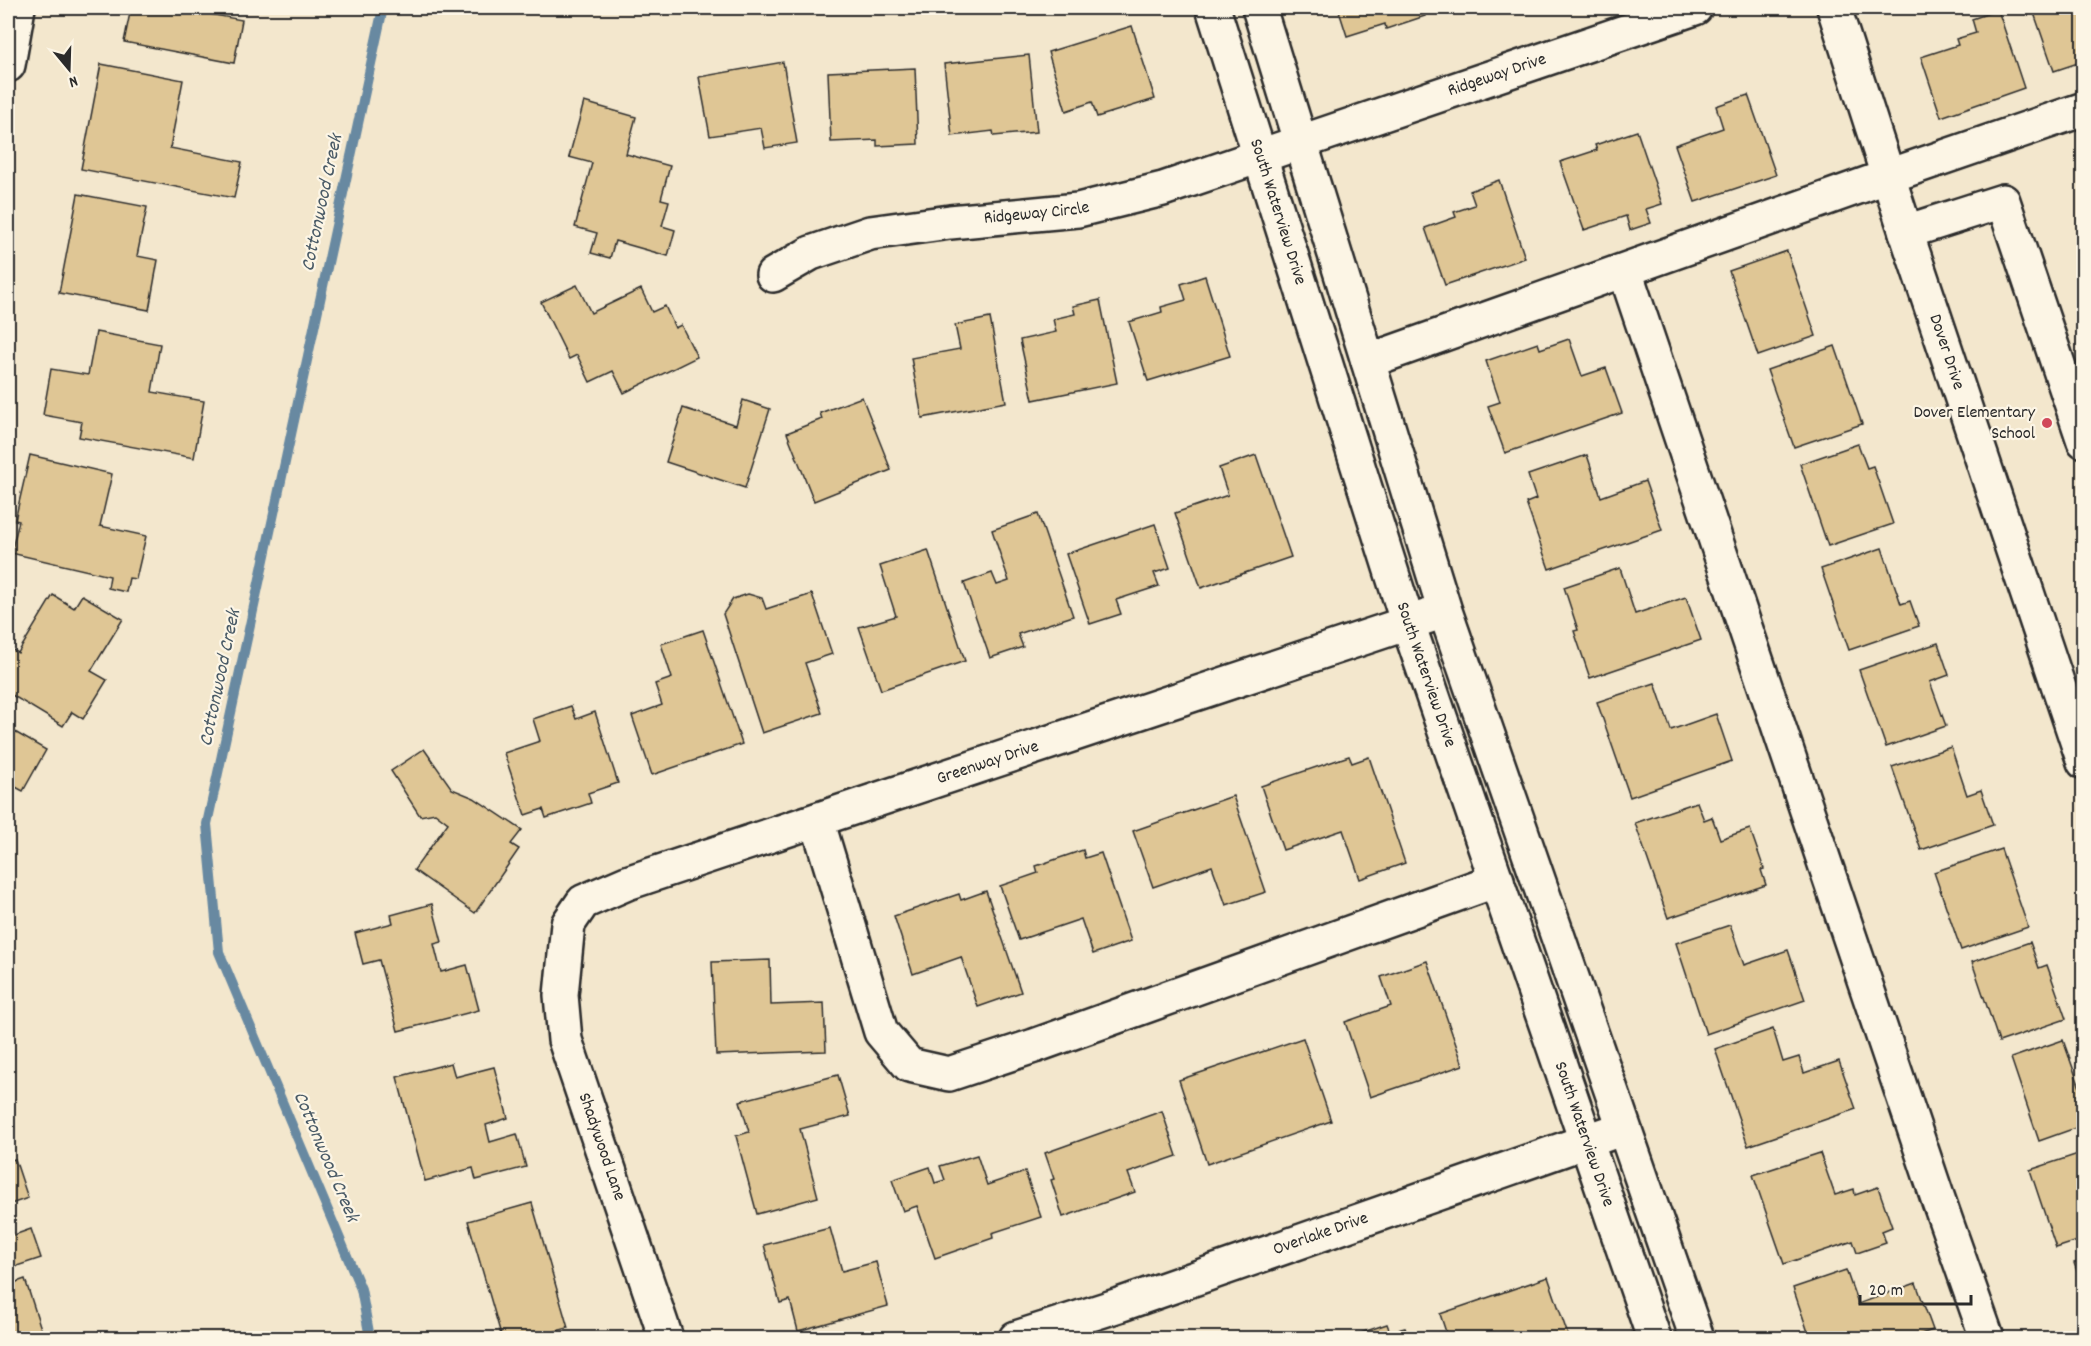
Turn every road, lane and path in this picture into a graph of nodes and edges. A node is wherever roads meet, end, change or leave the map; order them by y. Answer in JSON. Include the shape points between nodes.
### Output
{"nodes":[{"id":1,"x":18,"y":8,"type":"edge"},
{"id":2,"x":1213,"y":8,"type":"edge"},
{"id":3,"x":1259,"y":8,"type":"edge"},
{"id":4,"x":1695,"y":8,"type":"edge"},
{"id":5,"x":1834,"y":8,"type":"edge"},
{"id":6,"x":8,"y":65,"type":"edge"},
{"id":7,"x":2084,"y":109,"type":"edge"},
{"id":8,"x":1300,"y":143,"type":"junction"},
{"id":9,"x":1260,"y":157,"type":"junction"},
{"id":10,"x":1889,"y":176,"type":"junction"},
{"id":11,"x":1906,"y":232,"type":"junction"},
{"id":12,"x":1625,"y":271,"type":"junction"},
{"id":13,"x":773,"y":275,"type":"dead end"},
{"id":14,"x":1368,"y":361,"type":"junction"},
{"id":15,"x":2084,"y":441,"type":"edge"},
{"id":16,"x":1445,"y":611,"type":"junction"},
{"id":17,"x":1408,"y":624,"type":"junction"},
{"id":18,"x":2084,"y":762,"type":"edge"},
{"id":19,"x":818,"y":820,"type":"junction"},
{"id":20,"x":1497,"y":880,"type":"junction"},
{"id":21,"x":565,"y":951,"type":"joint"},
{"id":22,"x":1625,"y":1127,"type":"junction"},
{"id":23,"x":1588,"y":1141,"type":"junction"},
{"id":24,"x":666,"y":1338,"type":"edge"},
{"id":25,"x":1016,"y":1338,"type":"edge"},
{"id":26,"x":1654,"y":1338,"type":"edge"},
{"id":27,"x":1697,"y":1338,"type":"edge"},
{"id":28,"x":1987,"y":1338,"type":"edge"}],
"edges":[{"from":1,"to":6,"type":"street"},
{"from":2,"to":9,"type":"street","name":"South Waterview Drive"},
{"from":3,"to":8,"type":"street"},
{"from":4,"to":8,"type":"street","name":"Ridgeway Drive"},
{"from":5,"to":10,"type":"street","name":"Dover Drive"},
{"from":7,"to":10,"type":"street"},
{"from":8,"to":9,"type":"street","name":"Ridgeway Circle"},
{"from":8,"to":14,"type":"street"},
{"from":9,"to":13,"type":"street","name":"Ridgeway Circle","via":[[1163,189],[1078,210],[870,233],[811,253]]},
{"from":9,"to":17,"type":"street","name":"South Waterview Drive"},
{"from":10,"to":11,"type":"street","name":"Dover Drive"},
{"from":10,"to":12,"type":"street"},
{"from":11,"to":15,"type":"street","via":[[2003,201]]},
{"from":11,"to":18,"type":"street","name":"Dover Drive"},
{"from":12,"to":14,"type":"street"},
{"from":12,"to":28,"type":"street"},
{"from":14,"to":16,"type":"street"},
{"from":16,"to":17,"type":"street","name":"Greenway Drive"},
{"from":16,"to":22,"type":"street"},
{"from":17,"to":19,"type":"street","name":"Greenway Drive"},
{"from":17,"to":20,"type":"street","name":"South Waterview Drive"},
{"from":19,"to":20,"type":"street","via":[[881,1032],[909,1065],[949,1074]]},
{"from":19,"to":21,"type":"street","name":"Greenway Drive","via":[[627,883],[583,902],[568,924]]},
{"from":20,"to":23,"type":"street","name":"South Waterview Drive"},
{"from":21,"to":24,"type":"street","name":"Shadywood Lane","via":[[561,995],[565,1040]]},
{"from":22,"to":23,"type":"street","name":"Overlake Drive"},
{"from":22,"to":27,"type":"street"},
{"from":23,"to":25,"type":"street","name":"Overlake Drive"},
{"from":23,"to":26,"type":"street","name":"South Waterview Drive"}]}
